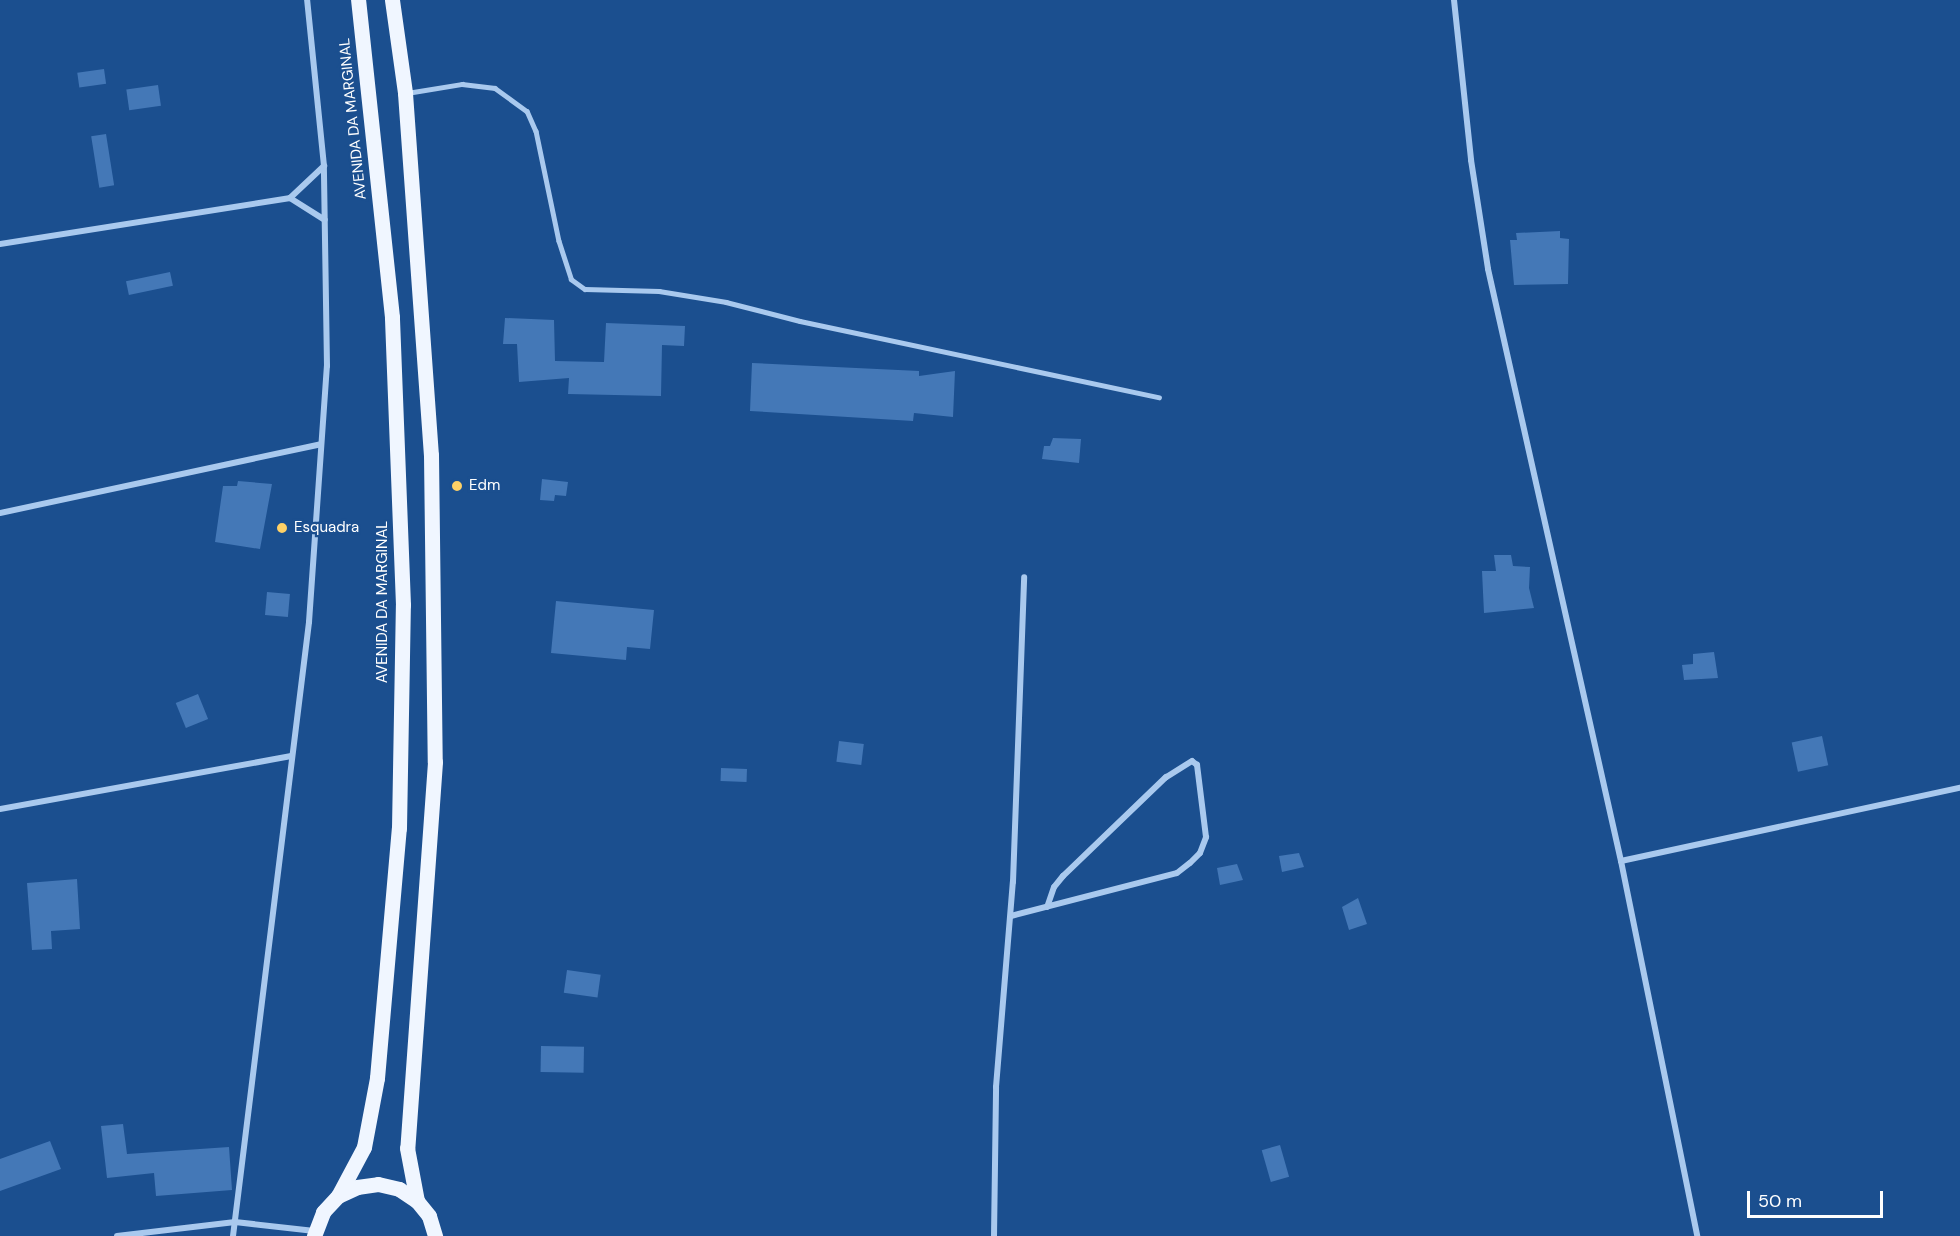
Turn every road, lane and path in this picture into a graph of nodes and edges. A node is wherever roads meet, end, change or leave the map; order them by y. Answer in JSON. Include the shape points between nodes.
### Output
{"nodes":[{"id":1,"x":307,"y":0,"type":"edge"},
{"id":2,"x":358,"y":0,"type":"edge"},
{"id":3,"x":392,"y":0,"type":"edge"},
{"id":4,"x":1454,"y":0,"type":"edge"},
{"id":5,"x":405,"y":93,"type":"junction"},
{"id":6,"x":324,"y":166,"type":"junction"},
{"id":7,"x":290,"y":198,"type":"junction"},
{"id":8,"x":325,"y":220,"type":"junction"},
{"id":9,"x":0,"y":244,"type":"edge"},
{"id":10,"x":1160,"y":397,"type":"dead end"},
{"id":11,"x":321,"y":444,"type":"junction"},
{"id":12,"x":0,"y":513,"type":"edge"},
{"id":13,"x":1024,"y":577,"type":"dead end"},
{"id":14,"x":291,"y":756,"type":"junction"},
{"id":15,"x":1960,"y":788,"type":"edge"},
{"id":16,"x":0,"y":809,"type":"edge"},
{"id":17,"x":1621,"y":861,"type":"junction"},
{"id":18,"x":1047,"y":907,"type":"junction"},
{"id":19,"x":1011,"y":916,"type":"junction"},
{"id":20,"x":338,"y":1196,"type":"junction"},
{"id":21,"x":417,"y":1201,"type":"junction"},
{"id":22,"x":235,"y":1222,"type":"junction"},
{"id":23,"x":314,"y":1234,"type":"edge"},
{"id":24,"x":117,"y":1236,"type":"edge"},
{"id":25,"x":233,"y":1236,"type":"edge"},
{"id":26,"x":435,"y":1236,"type":"edge"},
{"id":27,"x":994,"y":1236,"type":"edge"},
{"id":28,"x":1697,"y":1236,"type":"edge"}],
"edges":[{"from":1,"to":6,"type":"street"},
{"from":2,"to":20,"type":"main road","name":"AVENIDA DA MARGINAL","via":[[392,317],[402,617],[399,828],[376,1078],[364,1147]]},
{"from":3,"to":5,"type":"main road"},
{"from":4,"to":17,"type":"street","via":[[1471,160],[1488,269]]},
{"from":5,"to":10,"type":"lane","via":[[462,84],[495,88],[527,111],[536,130],[571,279],[585,289],[659,291],[726,302]]},
{"from":5,"to":21,"type":"main road","via":[[431,455],[434,652],[434,774],[407,1148]]},
{"from":6,"to":7,"type":"street"},
{"from":6,"to":8,"type":"street"},
{"from":7,"to":8,"type":"street"},
{"from":7,"to":9,"type":"street","via":[[135,226]]},
{"from":8,"to":11,"type":"street","via":[[327,366]]},
{"from":11,"to":12,"type":"street"},
{"from":11,"to":14,"type":"street","via":[[309,622]]},
{"from":13,"to":19,"type":"street"},
{"from":14,"to":16,"type":"street"},
{"from":14,"to":22,"type":"street"},
{"from":15,"to":17,"type":"street"},
{"from":17,"to":28,"type":"street"},
{"from":18,"to":18,"type":"street","via":[[1178,873],[1190,863],[1200,853],[1206,837],[1197,765],[1191,761],[1166,777],[1063,876]]},
{"from":18,"to":19,"type":"street"},
{"from":19,"to":27,"type":"street","via":[[996,1087]]},
{"from":20,"to":21,"type":"main road","via":[[357,1187],[378,1184],[399,1189]]},
{"from":20,"to":23,"type":"main road","name":"AVENIDA DA MARGINAL","via":[[323,1212]]},
{"from":21,"to":26,"type":"main road","via":[[429,1216]]},
{"from":22,"to":23,"type":"street"},
{"from":22,"to":24,"type":"street"},
{"from":22,"to":25,"type":"street"}]}
